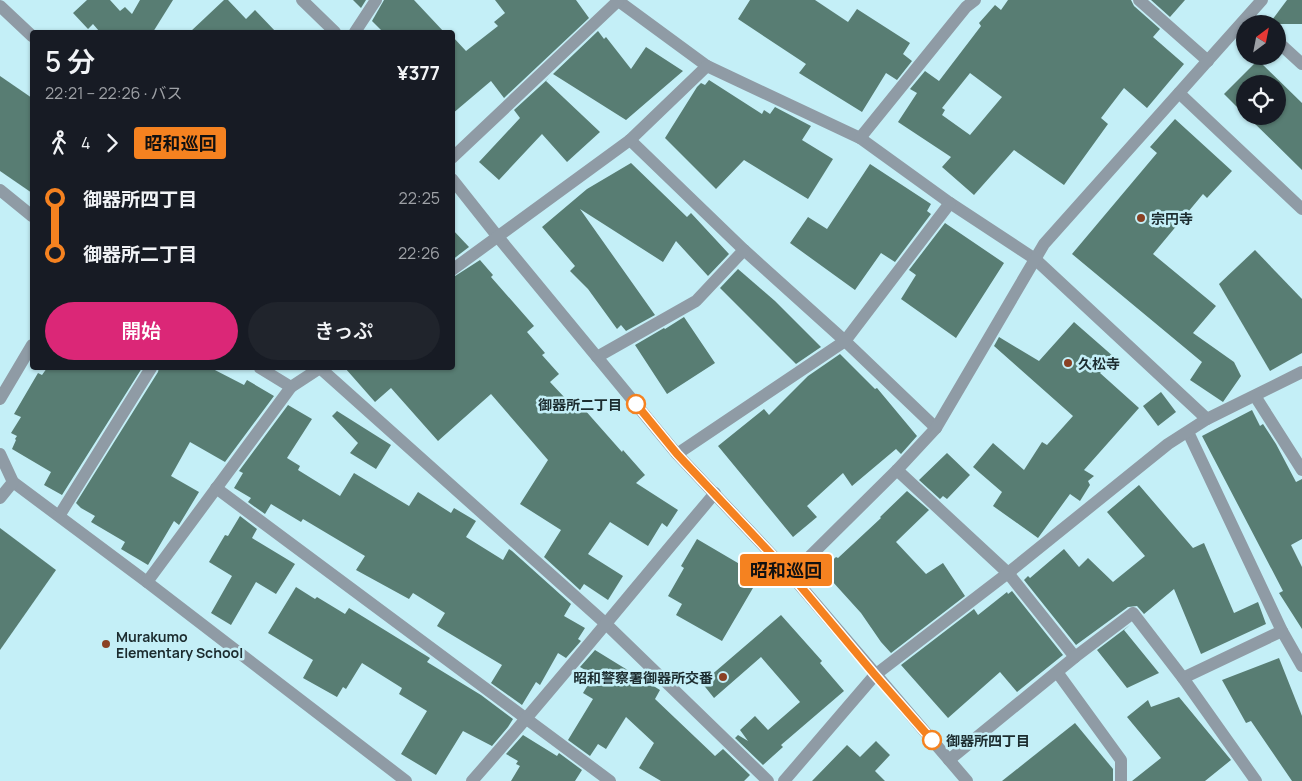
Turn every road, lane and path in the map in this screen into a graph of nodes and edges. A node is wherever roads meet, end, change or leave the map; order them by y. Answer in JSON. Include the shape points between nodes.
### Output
{"nodes":[{"id":1,"x":302,"y":0,"type":"edge"},
{"id":2,"x":376,"y":0,"type":"edge"},
{"id":3,"x":975,"y":0,"type":"edge"},
{"id":4,"x":1139,"y":0,"type":"edge"},
{"id":5,"x":1262,"y":0,"type":"edge"},
{"id":6,"x":618,"y":1,"type":"edge"},
{"id":7,"x":0,"y":6,"type":"edge"},
{"id":8,"x":1255,"y":15,"type":"edge"},
{"id":9,"x":333,"y":30,"type":"edge"},
{"id":10,"x":356,"y":30,"type":"edge"},
{"id":11,"x":30,"y":34,"type":"edge"},
{"id":12,"x":1236,"y":35,"type":"edge"},
{"id":13,"x":1286,"y":49,"type":"edge"},
{"id":14,"x":1208,"y":61,"type":"junction"},
{"id":15,"x":1302,"y":64,"type":"edge"},
{"id":16,"x":707,"y":66,"type":"junction"},
{"id":17,"x":1179,"y":93,"type":"junction"},
{"id":18,"x":860,"y":138,"type":"junction"},
{"id":19,"x":630,"y":140,"type":"junction"},
{"id":20,"x":455,"y":155,"type":"edge"},
{"id":21,"x":455,"y":183,"type":"edge"},
{"id":22,"x":0,"y":190,"type":"edge"},
{"id":23,"x":950,"y":203,"type":"junction"},
{"id":24,"x":1302,"y":209,"type":"edge"},
{"id":25,"x":30,"y":214,"type":"edge"},
{"id":26,"x":498,"y":237,"type":"junction"},
{"id":27,"x":744,"y":250,"type":"junction"},
{"id":28,"x":1035,"y":259,"type":"junction"},
{"id":29,"x":455,"y":268,"type":"edge"},
{"id":30,"x":845,"y":341,"type":"junction"},
{"id":31,"x":30,"y":348,"type":"edge"},
{"id":32,"x":597,"y":357,"type":"junction"},
{"id":33,"x":150,"y":370,"type":"edge"},
{"id":34,"x":263,"y":370,"type":"edge"},
{"id":35,"x":317,"y":370,"type":"edge"},
{"id":36,"x":322,"y":370,"type":"edge"},
{"id":37,"x":1302,"y":372,"type":"edge"},
{"id":38,"x":291,"y":387,"type":"junction"},
{"id":39,"x":1255,"y":396,"type":"junction"},
{"id":40,"x":0,"y":399,"type":"edge"},
{"id":41,"x":1208,"y":419,"type":"junction"},
{"id":42,"x":936,"y":428,"type":"junction"},
{"id":43,"x":1188,"y":432,"type":"junction"},
{"id":44,"x":0,"y":454,"type":"edge"},
{"id":45,"x":677,"y":454,"type":"junction"},
{"id":46,"x":897,"y":470,"type":"junction"},
{"id":47,"x":1302,"y":470,"type":"edge"},
{"id":48,"x":13,"y":482,"type":"junction"},
{"id":49,"x":216,"y":488,"type":"junction"},
{"id":50,"x":714,"y":493,"type":"junction"},
{"id":51,"x":0,"y":498,"type":"edge"},
{"id":52,"x":59,"y":516,"type":"junction"},
{"id":53,"x":1008,"y":573,"type":"junction"},
{"id":54,"x":791,"y":575,"type":"junction"},
{"id":55,"x":147,"y":582,"type":"junction"},
{"id":56,"x":605,"y":623,"type":"junction"},
{"id":57,"x":1282,"y":631,"type":"junction"},
{"id":58,"x":1076,"y":658,"type":"junction"},
{"id":59,"x":1301,"y":660,"type":"edge"},
{"id":60,"x":1057,"y":672,"type":"junction"},
{"id":61,"x":875,"y":675,"type":"junction"},
{"id":62,"x":1184,"y":678,"type":"junction"},
{"id":63,"x":527,"y":718,"type":"junction"},
{"id":64,"x":949,"y":760,"type":"junction"},
{"id":65,"x":406,"y":781,"type":"edge"},
{"id":66,"x":472,"y":781,"type":"edge"},
{"id":67,"x":610,"y":781,"type":"edge"},
{"id":68,"x":768,"y":781,"type":"edge"},
{"id":69,"x":784,"y":781,"type":"edge"},
{"id":70,"x":966,"y":781,"type":"edge"},
{"id":71,"x":1121,"y":781,"type":"edge"},
{"id":72,"x":1256,"y":781,"type":"edge"}],
"edges":[{"from":1,"to":9,"type":"street"},
{"from":2,"to":10,"type":"street"},
{"from":3,"to":18,"type":"street"},
{"from":4,"to":14,"type":"street"},
{"from":5,"to":8,"type":"street"},
{"from":6,"to":16,"type":"street"},
{"from":6,"to":20,"type":"street"},
{"from":7,"to":11,"type":"street"},
{"from":12,"to":14,"type":"street"},
{"from":13,"to":15,"type":"street"},
{"from":14,"to":17,"type":"street"},
{"from":16,"to":18,"type":"street"},
{"from":16,"to":19,"type":"street"},
{"from":17,"to":24,"type":"street"},
{"from":17,"to":28,"type":"street","via":[[1044,244]]},
{"from":18,"to":23,"type":"street"},
{"from":19,"to":26,"type":"street"},
{"from":19,"to":27,"type":"street"},
{"from":21,"to":26,"type":"street"},
{"from":22,"to":25,"type":"street"},
{"from":23,"to":28,"type":"street"},
{"from":23,"to":30,"type":"street"},
{"from":26,"to":29,"type":"street"},
{"from":26,"to":32,"type":"street"},
{"from":27,"to":30,"type":"street"},
{"from":27,"to":32,"type":"street","via":[[696,302]]},
{"from":28,"to":41,"type":"street"},
{"from":28,"to":42,"type":"street"},
{"from":30,"to":42,"type":"street"},
{"from":30,"to":45,"type":"street"},
{"from":31,"to":40,"type":"street"},
{"from":32,"to":45,"type":"street"},
{"from":33,"to":52,"type":"street"},
{"from":34,"to":38,"type":"street"},
{"from":35,"to":38,"type":"street"},
{"from":36,"to":56,"type":"street"},
{"from":37,"to":39,"type":"street"},
{"from":38,"to":49,"type":"street"},
{"from":39,"to":41,"type":"street"},
{"from":39,"to":47,"type":"street"},
{"from":41,"to":43,"type":"street"},
{"from":42,"to":46,"type":"street"},
{"from":43,"to":53,"type":"street","via":[[1168,444]]},
{"from":43,"to":57,"type":"street"},
{"from":44,"to":48,"type":"street"},
{"from":45,"to":50,"type":"street"},
{"from":46,"to":53,"type":"street"},
{"from":46,"to":54,"type":"street"},
{"from":48,"to":51,"type":"street"},
{"from":48,"to":52,"type":"street"},
{"from":49,"to":55,"type":"street"},
{"from":49,"to":63,"type":"street"},
{"from":50,"to":54,"type":"street"},
{"from":50,"to":56,"type":"street"},
{"from":52,"to":55,"type":"street"},
{"from":53,"to":58,"type":"street"},
{"from":53,"to":61,"type":"street"},
{"from":54,"to":61,"type":"street"},
{"from":55,"to":65,"type":"street"},
{"from":56,"to":63,"type":"street"},
{"from":56,"to":68,"type":"street"},
{"from":57,"to":59,"type":"street"},
{"from":57,"to":62,"type":"street"},
{"from":58,"to":60,"type":"street"},
{"from":58,"to":62,"type":"street","via":[[1133,613]]},
{"from":60,"to":64,"type":"street"},
{"from":60,"to":71,"type":"street","via":[[1121,760]]},
{"from":61,"to":64,"type":"street"},
{"from":61,"to":69,"type":"street"},
{"from":62,"to":72,"type":"street"},
{"from":63,"to":66,"type":"street"},
{"from":63,"to":67,"type":"street"},
{"from":64,"to":70,"type":"street"}]}
